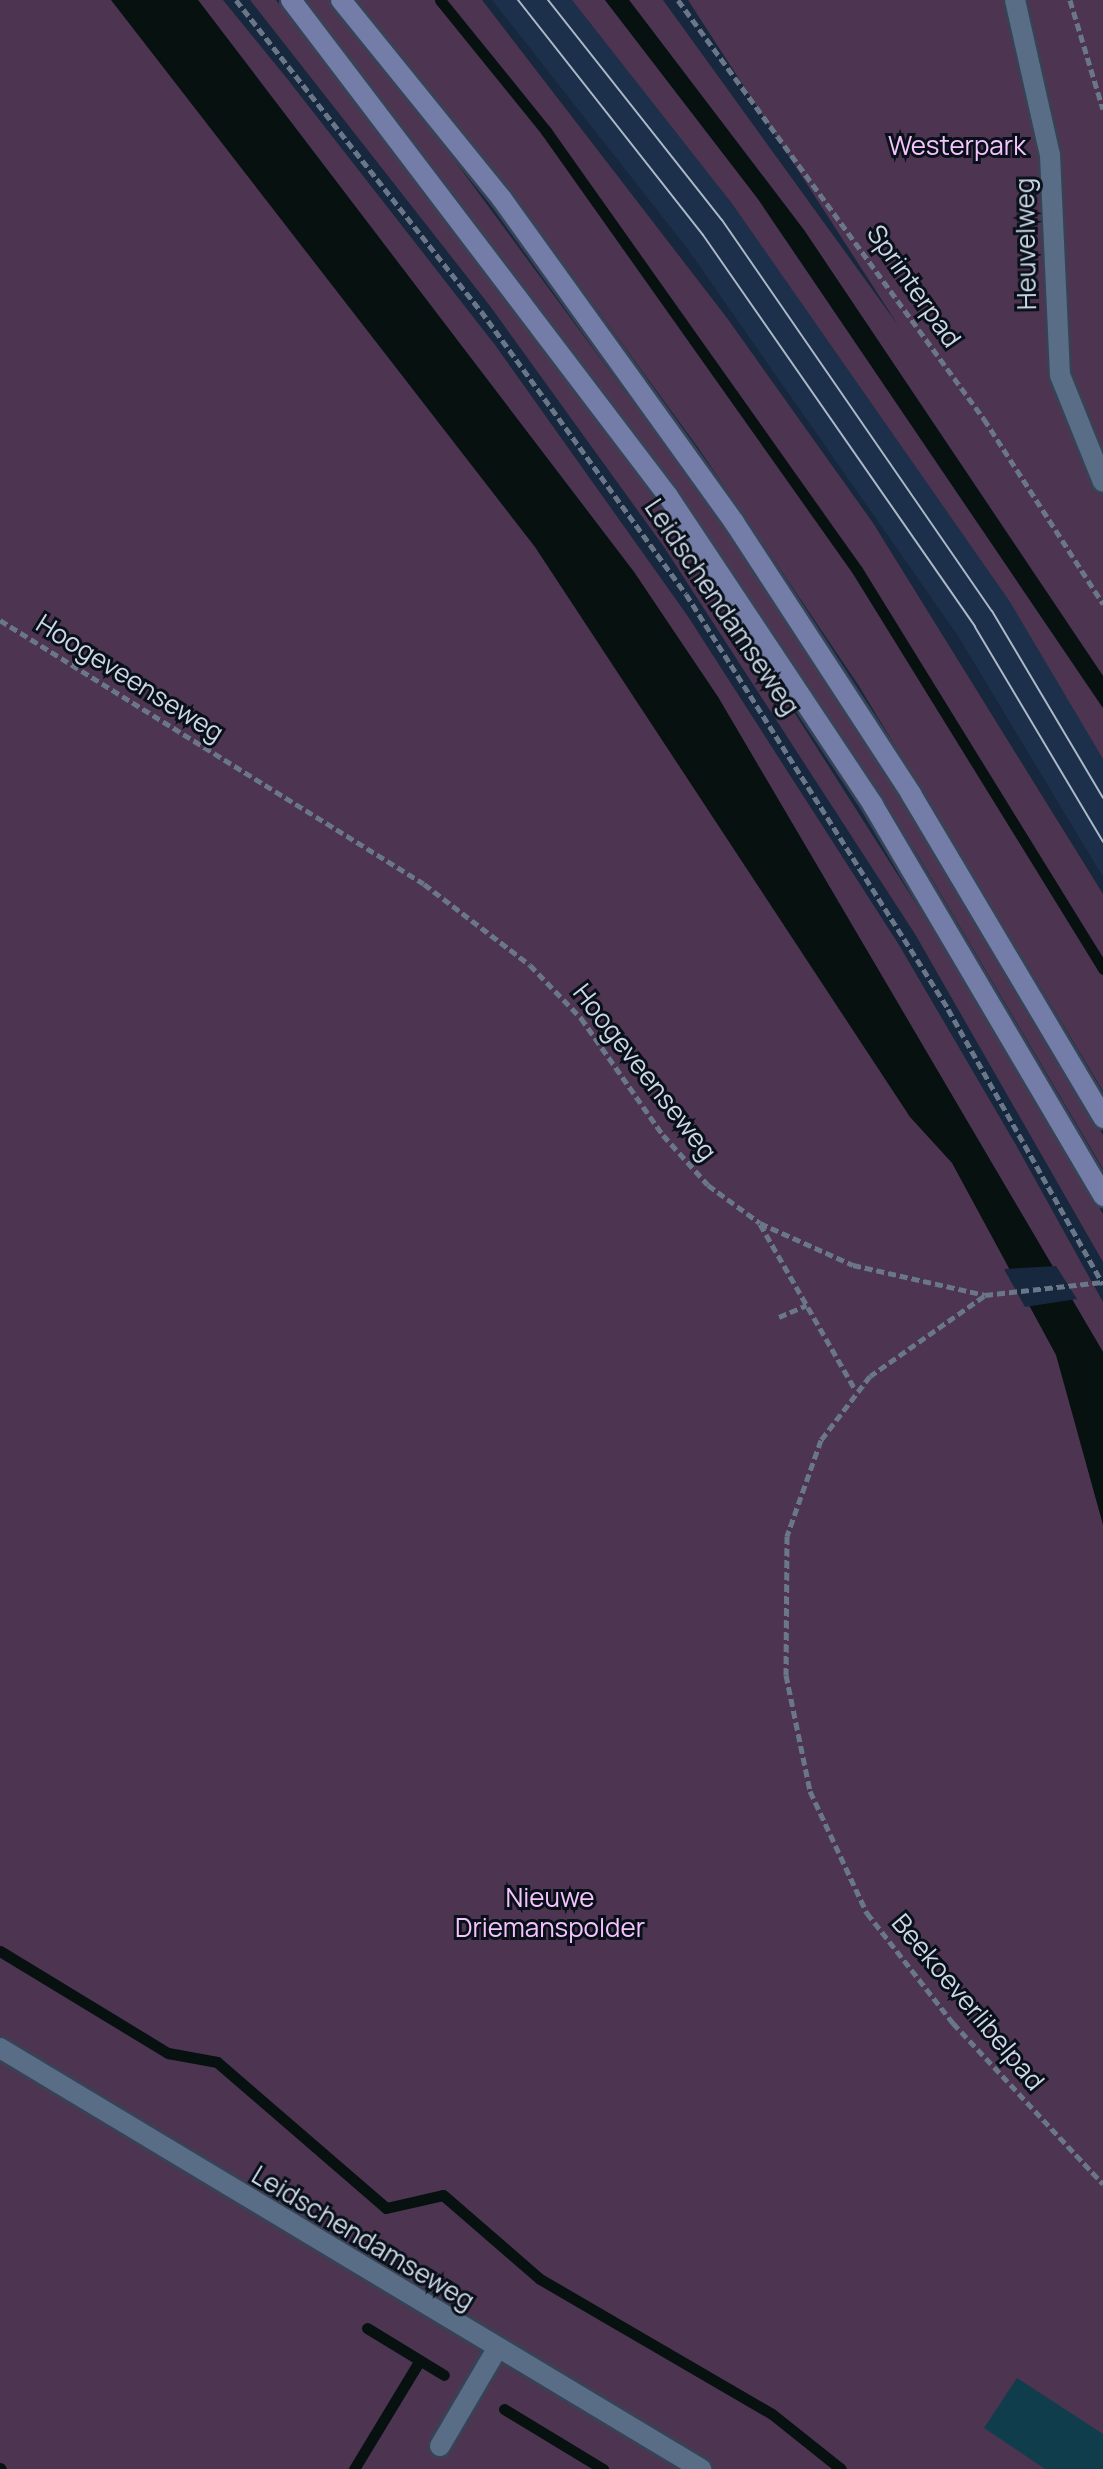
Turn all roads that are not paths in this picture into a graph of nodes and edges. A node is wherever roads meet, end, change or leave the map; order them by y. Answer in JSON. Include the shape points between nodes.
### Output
{"nodes":[{"id":1,"x":291,"y":0,"type":"edge"},
{"id":2,"x":341,"y":0,"type":"edge"},
{"id":3,"x":1015,"y":0,"type":"edge"},
{"id":4,"x":1103,"y":482,"type":"edge"},
{"id":5,"x":1103,"y":1118,"type":"edge"},
{"id":6,"x":1103,"y":1196,"type":"edge"},
{"id":7,"x":0,"y":2048,"type":"edge"},
{"id":8,"x":497,"y":2349,"type":"junction"},
{"id":9,"x":440,"y":2446,"type":"dead end"},
{"id":10,"x":701,"y":2469,"type":"edge"}],
"edges":[{"from":1,"to":6,"type":"main road","name":"Leidschendamseweg","via":[[668,496],[873,805]]},
{"from":2,"to":5,"type":"main road","name":"Leidschendamseweg","via":[[502,199],[734,522],[911,794]]},
{"from":3,"to":4,"type":"street","name":"Heuvelweg","via":[[1050,155],[1060,375]]},
{"from":7,"to":8,"type":"street","name":"Leidschendamseweg"},
{"from":8,"to":9,"type":"street"},
{"from":8,"to":10,"type":"street","name":"Leidschendamseweg"}]}
